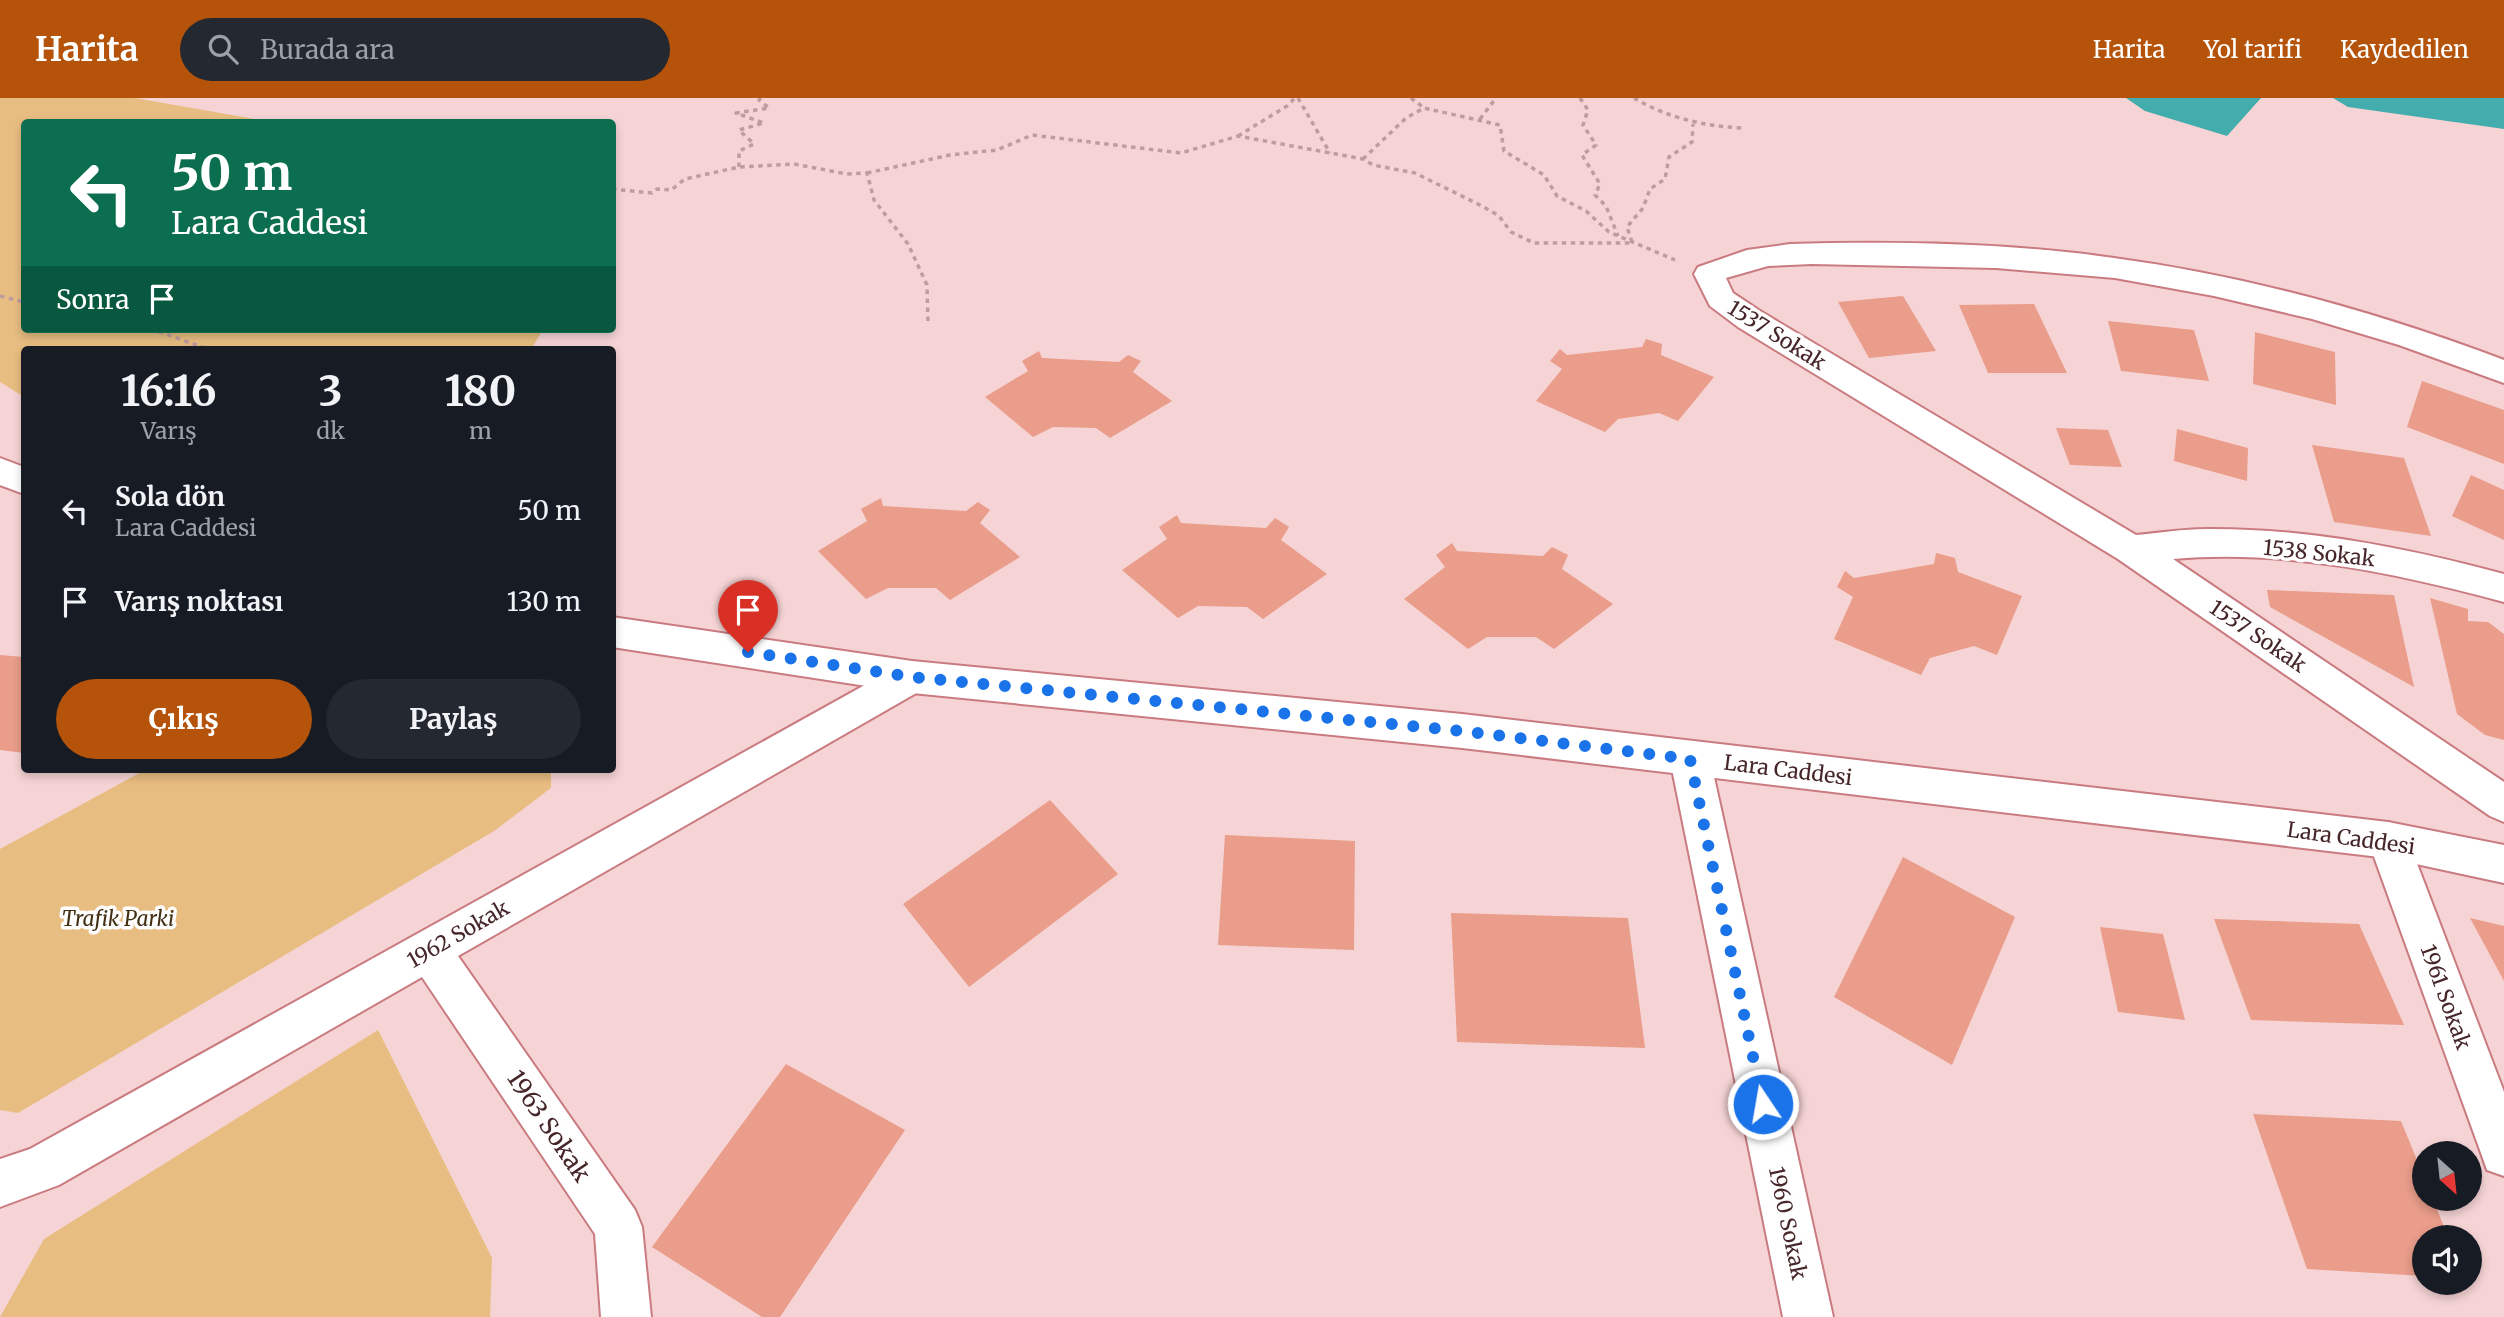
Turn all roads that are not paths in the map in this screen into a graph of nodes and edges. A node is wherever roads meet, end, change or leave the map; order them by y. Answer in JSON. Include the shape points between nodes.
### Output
{"nodes":[{"id":1,"x":2504,"y":372,"type":"edge"},
{"id":2,"x":0,"y":471,"type":"edge"},
{"id":3,"x":21,"y":480,"type":"edge"},
{"id":4,"x":2131,"y":549,"type":"junction"},
{"id":5,"x":2504,"y":587,"type":"edge"},
{"id":6,"x":616,"y":633,"type":"edge"},
{"id":7,"x":912,"y":677,"type":"junction"},
{"id":8,"x":1690,"y":759,"type":"junction"},
{"id":9,"x":2504,"y":804,"type":"edge"},
{"id":10,"x":2388,"y":840,"type":"junction"},
{"id":11,"x":2504,"y":864,"type":"edge"},
{"id":12,"x":429,"y":951,"type":"junction"},
{"id":13,"x":2504,"y":1153,"type":"edge"},
{"id":14,"x":0,"y":1182,"type":"edge"},
{"id":15,"x":626,"y":1317,"type":"edge"},
{"id":16,"x":1808,"y":1317,"type":"edge"}],
"edges":[{"from":1,"to":4,"type":"street","name":"1537 Sokak","via":[[2447,349],[2274,299],[2113,268],[1966,257],[1802,254],[1726,265],[1709,274],[1721,299],[1749,319]]},
{"from":2,"to":3,"type":"street"},
{"from":4,"to":5,"type":"street","name":"1538 Sokak","via":[[2217,543],[2336,552],[2429,567]]},
{"from":4,"to":9,"type":"street","name":"1537 Sokak"},
{"from":6,"to":7,"type":"street","name":"Lara Caddesi"},
{"from":7,"to":8,"type":"street","name":"Lara Caddesi","via":[[1462,731]]},
{"from":7,"to":12,"type":"street","name":"1962 Sokak"},
{"from":8,"to":10,"type":"street","name":"Lara Caddesi"},
{"from":8,"to":16,"type":"street","name":"1960 Sokak"},
{"from":10,"to":11,"type":"street","name":"Lara Caddesi"},
{"from":10,"to":13,"type":"street","name":"1961 Sokak"},
{"from":12,"to":14,"type":"street","name":"1962 Sokak","via":[[42,1168]]},
{"from":12,"to":15,"type":"street","name":"1963 Sokak","via":[[618,1227]]}]}
